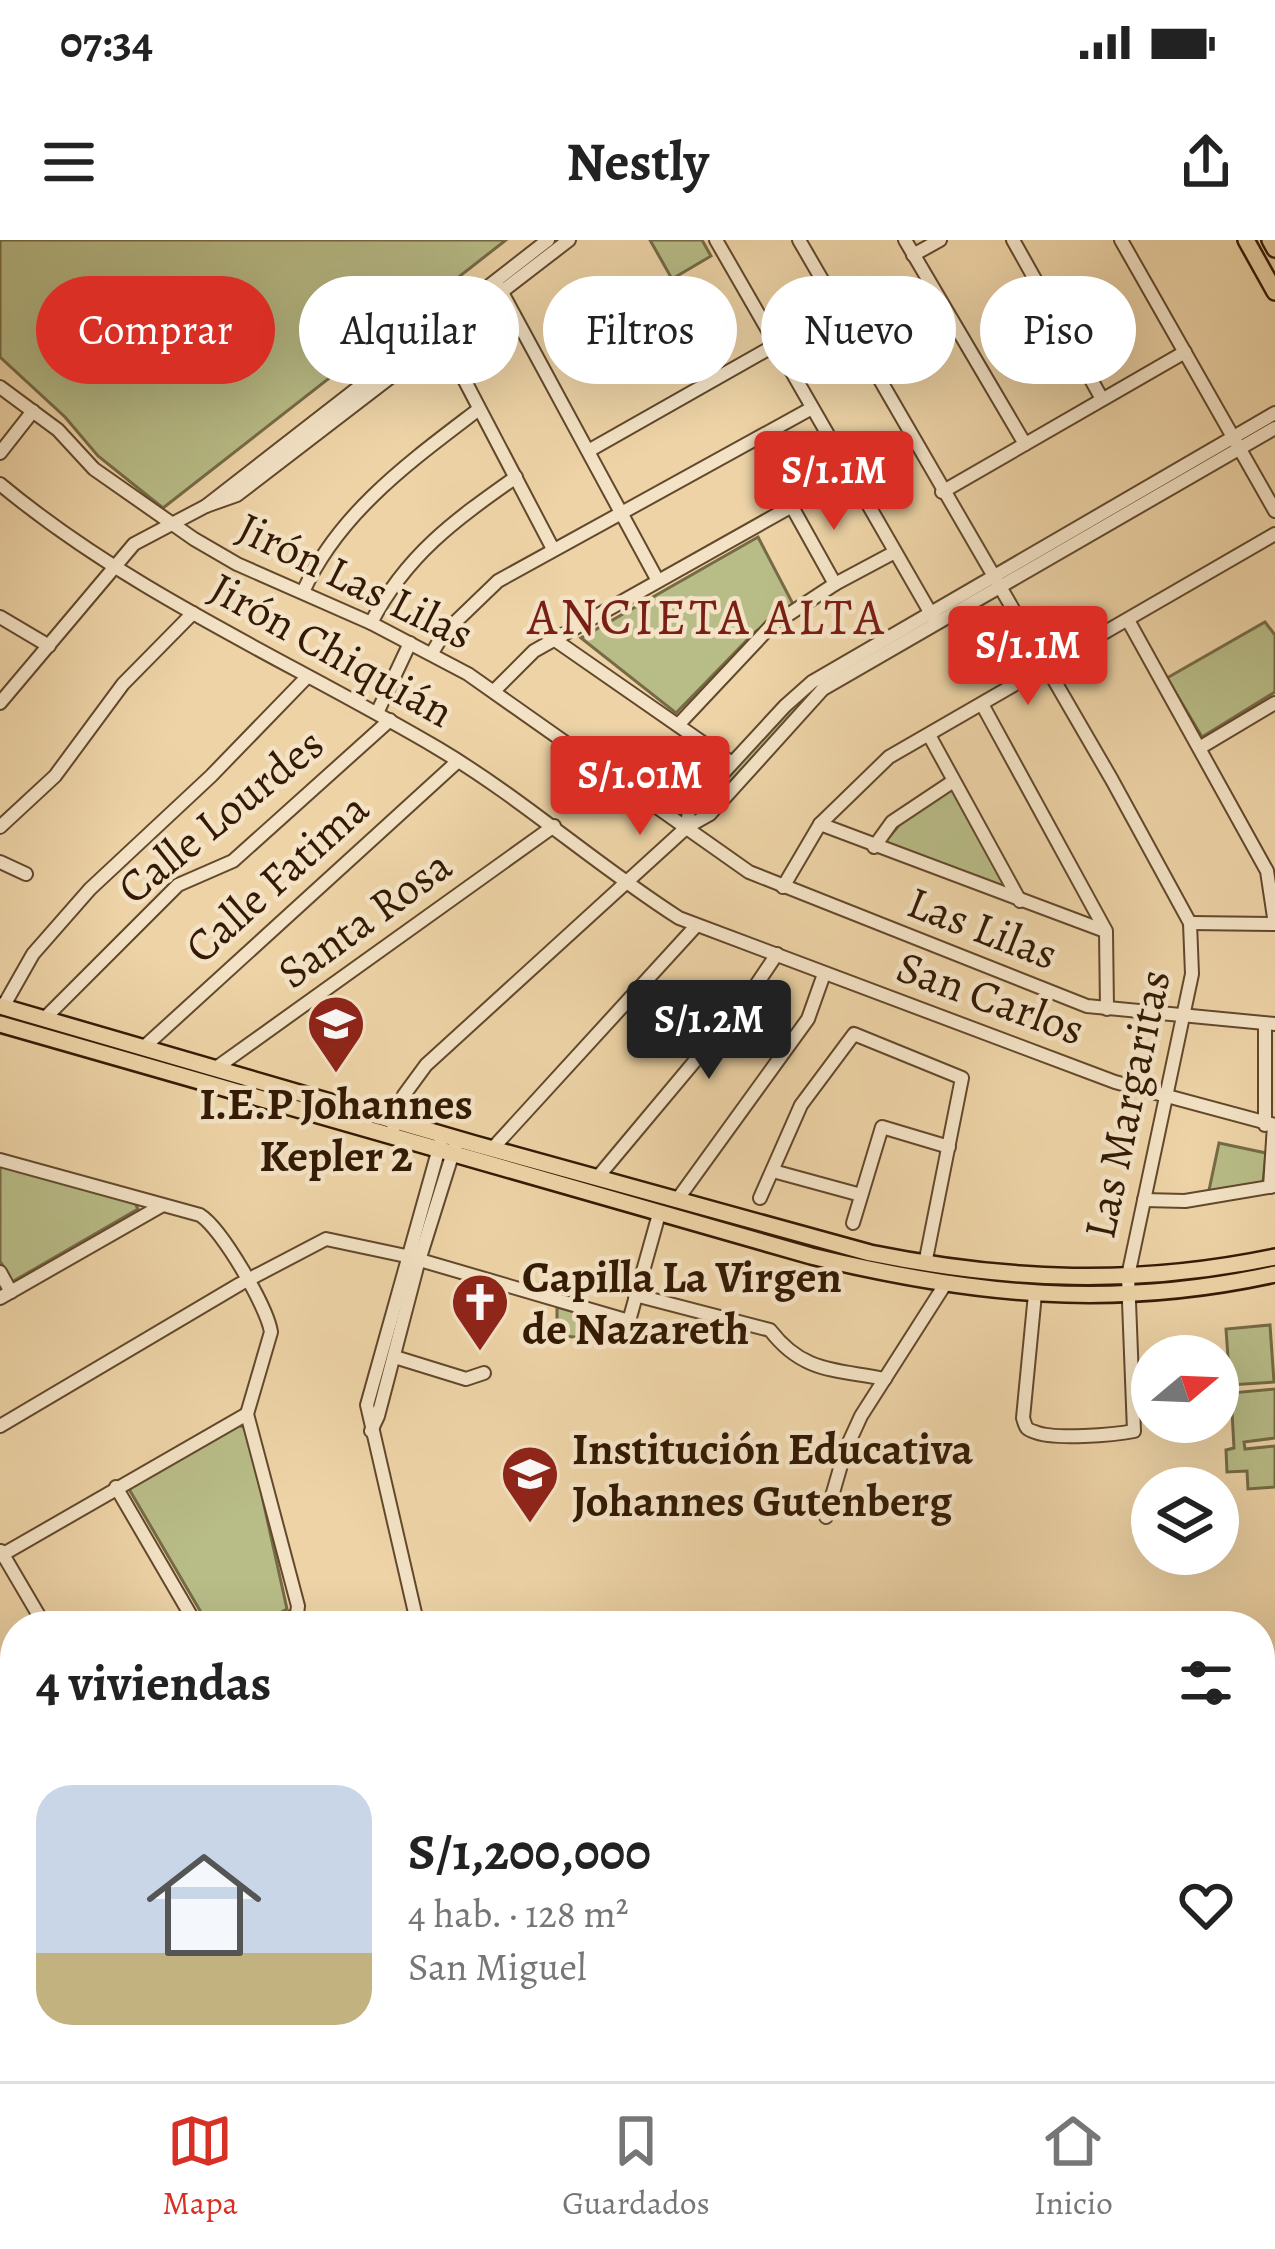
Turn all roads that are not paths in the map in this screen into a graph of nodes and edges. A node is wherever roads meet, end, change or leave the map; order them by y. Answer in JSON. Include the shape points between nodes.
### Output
{"nodes":[{"id":1,"x":548,"y":240,"type":"edge"},
{"id":2,"x":568,"y":240,"type":"edge"},
{"id":3,"x":716,"y":240,"type":"edge"},
{"id":4,"x":800,"y":240,"type":"edge"},
{"id":5,"x":905,"y":240,"type":"edge"},
{"id":6,"x":940,"y":240,"type":"edge"},
{"id":7,"x":1013,"y":240,"type":"edge"},
{"id":8,"x":1121,"y":240,"type":"edge"},
{"id":9,"x":1246,"y":240,"type":"edge"},
{"id":10,"x":914,"y":255,"type":"junction"},
{"id":11,"x":511,"y":276,"type":"edge"},
{"id":12,"x":516,"y":276,"type":"edge"},
{"id":13,"x":819,"y":276,"type":"edge"},
{"id":14,"x":1275,"y":292,"type":"edge"},
{"id":15,"x":761,"y":317,"type":"edge"},
{"id":16,"x":519,"y":321,"type":"edge"},
{"id":17,"x":1185,"y":352,"type":"junction"},
{"id":18,"x":761,"y":353,"type":"edge"},
{"id":19,"x":370,"y":384,"type":"edge"},
{"id":20,"x":384,"y":384,"type":"edge"},
{"id":21,"x":466,"y":384,"type":"edge"},
{"id":22,"x":799,"y":384,"type":"edge"},
{"id":23,"x":880,"y":384,"type":"edge"},
{"id":24,"x":0,"y":387,"type":"edge"},
{"id":25,"x":1102,"y":400,"type":"junction"},
{"id":26,"x":812,"y":407,"type":"junction"},
{"id":27,"x":479,"y":409,"type":"junction"},
{"id":28,"x":33,"y":411,"type":"junction"},
{"id":29,"x":1275,"y":413,"type":"edge"},
{"id":30,"x":1275,"y":428,"type":"edge"},
{"id":31,"x":1236,"y":442,"type":"junction"},
{"id":32,"x":1025,"y":444,"type":"junction"},
{"id":33,"x":590,"y":450,"type":"junction"},
{"id":34,"x":0,"y":453,"type":"edge"},
{"id":35,"x":849,"y":474,"type":"junction"},
{"id":36,"x":516,"y":477,"type":"junction"},
{"id":37,"x":0,"y":484,"type":"edge"},
{"id":38,"x":943,"y":493,"type":"junction"},
{"id":39,"x":791,"y":505,"type":"junction"},
{"id":40,"x":206,"y":506,"type":"junction"},
{"id":41,"x":1275,"y":512,"type":"edge"},
{"id":42,"x":622,"y":513,"type":"junction"},
{"id":43,"x":170,"y":524,"type":"junction"},
{"id":44,"x":1275,"y":534,"type":"edge"},
{"id":45,"x":553,"y":549,"type":"junction"},
{"id":46,"x":895,"y":552,"type":"junction"},
{"id":47,"x":118,"y":567,"type":"junction"},
{"id":48,"x":658,"y":581,"type":"junction"},
{"id":49,"x":996,"y":582,"type":"junction"},
{"id":50,"x":835,"y":584,"type":"junction"},
{"id":51,"x":303,"y":592,"type":"junction"},
{"id":52,"x":193,"y":613,"type":"junction"},
{"id":53,"x":0,"y":617,"type":"edge"},
{"id":54,"x":933,"y":618,"type":"junction"},
{"id":55,"x":1129,"y":622,"type":"junction"},
{"id":56,"x":371,"y":623,"type":"junction"},
{"id":57,"x":555,"y":640,"type":"junction"},
{"id":58,"x":410,"y":643,"type":"junction"},
{"id":59,"x":49,"y":646,"type":"junction"},
{"id":60,"x":432,"y":653,"type":"junction"},
{"id":61,"x":1047,"y":668,"type":"junction"},
{"id":62,"x":307,"y":677,"type":"junction"},
{"id":63,"x":494,"y":691,"type":"junction"},
{"id":64,"x":0,"y":703,"type":"edge"},
{"id":65,"x":1275,"y":703,"type":"edge"},
{"id":66,"x":983,"y":706,"type":"junction"},
{"id":67,"x":383,"y":717,"type":"junction"},
{"id":68,"x":678,"y":724,"type":"junction"},
{"id":69,"x":928,"y":735,"type":"junction"},
{"id":70,"x":1201,"y":747,"type":"junction"},
{"id":71,"x":458,"y":760,"type":"junction"},
{"id":72,"x":732,"y":763,"type":"junction"},
{"id":73,"x":952,"y":782,"type":"junction"},
{"id":74,"x":820,"y":824,"type":"junction"},
{"id":75,"x":554,"y":826,"type":"junction"},
{"id":76,"x":0,"y":827,"type":"edge"},
{"id":77,"x":687,"y":827,"type":"junction"},
{"id":78,"x":874,"y":847,"type":"junction"},
{"id":79,"x":0,"y":863,"type":"edge"},
{"id":80,"x":26,"y":874,"type":"dead end"},
{"id":81,"x":625,"y":884,"type":"junction"},
{"id":82,"x":783,"y":887,"type":"junction"},
{"id":83,"x":1020,"y":901,"type":"junction"},
{"id":84,"x":1190,"y":923,"type":"junction"},
{"id":85,"x":1275,"y":924,"type":"edge"},
{"id":86,"x":696,"y":926,"type":"junction"},
{"id":87,"x":1106,"y":931,"type":"junction"},
{"id":88,"x":777,"y":954,"type":"junction"},
{"id":89,"x":824,"y":974,"type":"junction"},
{"id":90,"x":1107,"y":1009,"type":"junction"},
{"id":91,"x":1,"y":1012,"type":"edge"},
{"id":92,"x":45,"y":1018,"type":"junction"},
{"id":93,"x":1184,"y":1018,"type":"junction"},
{"id":94,"x":1270,"y":1024,"type":"edge"},
{"id":95,"x":143,"y":1048,"type":"junction"},
{"id":96,"x":216,"y":1068,"type":"junction"},
{"id":97,"x":1166,"y":1098,"type":"junction"},
{"id":98,"x":1271,"y":1125,"type":"edge"},
{"id":99,"x":393,"y":1127,"type":"junction"},
{"id":100,"x":448,"y":1143,"type":"junction"},
{"id":101,"x":949,"y":1147,"type":"junction"},
{"id":102,"x":492,"y":1149,"type":"junction"},
{"id":103,"x":0,"y":1160,"type":"edge"},
{"id":104,"x":537,"y":1169,"type":"junction"},
{"id":105,"x":773,"y":1171,"type":"junction"},
{"id":106,"x":597,"y":1178,"type":"junction"},
{"id":107,"x":1272,"y":1186,"type":"edge"},
{"id":108,"x":861,"y":1195,"type":"junction"},
{"id":109,"x":760,"y":1198,"type":"dead end"},
{"id":110,"x":676,"y":1200,"type":"junction"},
{"id":111,"x":1144,"y":1200,"type":"junction"},
{"id":112,"x":161,"y":1206,"type":"junction"},
{"id":113,"x":659,"y":1214,"type":"junction"},
{"id":114,"x":853,"y":1223,"type":"dead end"},
{"id":115,"x":1275,"y":1257,"type":"edge"},
{"id":116,"x":413,"y":1258,"type":"junction"},
{"id":117,"x":926,"y":1264,"type":"junction"},
{"id":118,"x":0,"y":1272,"type":"edge"},
{"id":119,"x":1275,"y":1274,"type":"edge"},
{"id":120,"x":247,"y":1280,"type":"junction"},
{"id":121,"x":1128,"y":1285,"type":"junction"},
{"id":122,"x":944,"y":1286,"type":"junction"},
{"id":123,"x":1036,"y":1294,"type":"junction"},
{"id":124,"x":5,"y":1295,"type":"edge"},
{"id":125,"x":635,"y":1295,"type":"junction"},
{"id":126,"x":391,"y":1355,"type":"junction"},
{"id":127,"x":484,"y":1373,"type":"dead end"},
{"id":128,"x":886,"y":1378,"type":"junction"},
{"id":129,"x":247,"y":1414,"type":"junction"},
{"id":130,"x":0,"y":1426,"type":"edge"},
{"id":131,"x":116,"y":1487,"type":"junction"},
{"id":132,"x":826,"y":1516,"type":"dead end"},
{"id":133,"x":1,"y":1554,"type":"edge"},
{"id":134,"x":36,"y":1611,"type":"edge"},
{"id":135,"x":188,"y":1611,"type":"edge"},
{"id":136,"x":297,"y":1611,"type":"edge"},
{"id":137,"x":414,"y":1611,"type":"edge"}],
"edges":[{"from":1,"to":11,"type":"street"},
{"from":2,"to":12,"type":"street"},
{"from":3,"to":15,"type":"street"},
{"from":4,"to":13,"type":"street","name":"Las Margaritas"},
{"from":5,"to":10,"type":"street"},
{"from":6,"to":10,"type":"street"},
{"from":7,"to":25,"type":"street"},
{"from":8,"to":17,"type":"street"},
{"from":9,"to":14,"type":"main road"},
{"from":10,"to":32,"type":"street"},
{"from":16,"to":33,"type":"street"},
{"from":17,"to":25,"type":"street"},
{"from":17,"to":31,"type":"street"},
{"from":18,"to":33,"type":"street"},
{"from":19,"to":40,"type":"street"},
{"from":20,"to":40,"type":"street","via":[[237,495]]},
{"from":21,"to":27,"type":"street"},
{"from":22,"to":26,"type":"street"},
{"from":23,"to":38,"type":"street","name":"Las Margaritas"},
{"from":24,"to":28,"type":"street","name":"Jirón Las Lilas"},
{"from":25,"to":32,"type":"street"},
{"from":26,"to":35,"type":"street"},
{"from":26,"to":42,"type":"street"},
{"from":27,"to":36,"type":"street"},
{"from":27,"to":51,"type":"street","via":[[351,516]]},
{"from":28,"to":34,"type":"street"},
{"from":28,"to":43,"type":"street","name":"Jirón Las Lilas"},
{"from":29,"to":31,"type":"street"},
{"from":30,"to":31,"type":"street"},
{"from":31,"to":41,"type":"street"},
{"from":31,"to":49,"type":"street"},
{"from":32,"to":38,"type":"street"},
{"from":33,"to":42,"type":"street"},
{"from":35,"to":39,"type":"street"},
{"from":35,"to":46,"type":"street"},
{"from":36,"to":45,"type":"street"},
{"from":36,"to":56,"type":"street","via":[[412,559]]},
{"from":37,"to":47,"type":"street","name":"Jirón Chiquián"},
{"from":38,"to":49,"type":"street","name":"Las Margaritas"},
{"from":39,"to":48,"type":"street"},
{"from":39,"to":50,"type":"street"},
{"from":40,"to":43,"type":"street"},
{"from":42,"to":45,"type":"street"},
{"from":42,"to":48,"type":"street"},
{"from":43,"to":47,"type":"street","via":[[134,544]]},
{"from":43,"to":51,"type":"street","name":"Jirón Las Lilas","via":[[237,565]]},
{"from":44,"to":55,"type":"street"},
{"from":45,"to":60,"type":"street","via":[[498,580]]},
{"from":46,"to":50,"type":"street"},
{"from":46,"to":54,"type":"street"},
{"from":47,"to":52,"type":"street","name":"Jirón Chiquián"},
{"from":47,"to":59,"type":"street"},
{"from":48,"to":57,"type":"street"},
{"from":49,"to":54,"type":"street"},
{"from":49,"to":61,"type":"street","name":"Las Margaritas"},
{"from":50,"to":68,"type":"street","via":[[759,636]]},
{"from":51,"to":56,"type":"street","name":"Jirón Las Lilas"},
{"from":52,"to":62,"type":"street","name":"Jirón Chiquián"},
{"from":52,"to":76,"type":"street","via":[[123,684],[55,776]]},
{"from":53,"to":59,"type":"street"},
{"from":54,"to":72,"type":"street","via":[[812,682]]},
{"from":54,"to":77,"type":"street","via":[[823,689],[710,814]]},
{"from":55,"to":61,"type":"street"},
{"from":55,"to":70,"type":"street"},
{"from":56,"to":58,"type":"street","name":"Jirón Las Lilas"},
{"from":57,"to":63,"type":"street"},
{"from":57,"to":68,"type":"street"},
{"from":58,"to":60,"type":"street","name":"Jirón Las Lilas"},
{"from":58,"to":67,"type":"street","name":"Calle Lourdes"},
{"from":59,"to":64,"type":"street"},
{"from":60,"to":63,"type":"street","name":"Jirón Las Lilas"},
{"from":61,"to":66,"type":"street"},
{"from":61,"to":84,"type":"street","name":"Las Margaritas"},
{"from":62,"to":67,"type":"street","name":"Jirón Chiquián"},
{"from":62,"to":91,"type":"street","via":[[90,890],[33,954]]},
{"from":63,"to":77,"type":"street","name":"Jirón Las Lilas"},
{"from":65,"to":70,"type":"street"},
{"from":66,"to":69,"type":"street"},
{"from":66,"to":87,"type":"street"},
{"from":67,"to":71,"type":"street","name":"Jirón Chiquián"},
{"from":67,"to":92,"type":"street","name":"Calle Lourdes","via":[[233,861],[178,885]]},
{"from":68,"to":72,"type":"street"},
{"from":69,"to":73,"type":"street"},
{"from":69,"to":74,"type":"street","via":[[863,778]]},
{"from":70,"to":85,"type":"street","via":[[1267,871]]},
{"from":71,"to":75,"type":"street","name":"Jirón Chiquián"},
{"from":71,"to":95,"type":"street","name":"Calle Fatima"},
{"from":72,"to":77,"type":"street","via":[[689,810]]},
{"from":73,"to":78,"type":"street","via":[[892,822]]},
{"from":73,"to":83,"type":"street"},
{"from":74,"to":78,"type":"street"},
{"from":74,"to":82,"type":"street"},
{"from":75,"to":81,"type":"street","name":"Jirón Chiquián"},
{"from":75,"to":96,"type":"street","name":"Santa Rosa"},
{"from":77,"to":81,"type":"street"},
{"from":77,"to":82,"type":"street","name":"Las Lilas"},
{"from":78,"to":83,"type":"street"},
{"from":79,"to":80,"type":"street"},
{"from":81,"to":86,"type":"street","name":"San Carlos"},
{"from":81,"to":99,"type":"street","via":[[426,1065]]},
{"from":82,"to":90,"type":"street","name":"Las Lilas"},
{"from":83,"to":87,"type":"street"},
{"from":84,"to":85,"type":"street"},
{"from":84,"to":93,"type":"street","name":"Las Margaritas","via":[[1194,955]]},
{"from":86,"to":88,"type":"street","name":"San Carlos"},
{"from":86,"to":102,"type":"street"},
{"from":87,"to":90,"type":"street"},
{"from":88,"to":89,"type":"street","name":"San Carlos"},
{"from":88,"to":106,"type":"street"},
{"from":89,"to":97,"type":"street","name":"San Carlos"},
{"from":89,"to":110,"type":"street","via":[[808,1019]]},
{"from":90,"to":93,"type":"street","name":"Las Lilas"},
{"from":91,"to":92,"type":"main road"},
{"from":91,"to":99,"type":"main road"},
{"from":92,"to":95,"type":"main road"},
{"from":93,"to":94,"type":"street","name":"Las Lilas"},
{"from":93,"to":97,"type":"street","name":"Las Margaritas"},
{"from":94,"to":98,"type":"street"},
{"from":95,"to":96,"type":"main road"},
{"from":96,"to":99,"type":"main road"},
{"from":97,"to":98,"type":"street","name":"San Carlos"},
{"from":97,"to":111,"type":"street","name":"Las Margaritas"},
{"from":98,"to":107,"type":"street"},
{"from":99,"to":100,"type":"main road"},
{"from":100,"to":102,"type":"main road"},
{"from":100,"to":104,"type":"main road"},
{"from":100,"to":116,"type":"street"},
{"from":101,"to":105,"type":"street","via":[[962,1078],[854,1034],[801,1105]]},
{"from":101,"to":108,"type":"street","via":[[882,1126]]},
{"from":101,"to":117,"type":"street"},
{"from":102,"to":104,"type":"main road"},
{"from":103,"to":112,"type":"street"},
{"from":104,"to":106,"type":"main road"},
{"from":104,"to":113,"type":"main road"},
{"from":105,"to":108,"type":"street"},
{"from":105,"to":109,"type":"street"},
{"from":106,"to":110,"type":"main road"},
{"from":107,"to":111,"type":"street"},
{"from":108,"to":114,"type":"street"},
{"from":110,"to":117,"type":"main road"},
{"from":111,"to":121,"type":"street","name":"Las Margaritas"},
{"from":112,"to":120,"type":"street","via":[[208,1221]]},
{"from":112,"to":124,"type":"street"},
{"from":113,"to":122,"type":"main road"},
{"from":113,"to":125,"type":"street"},
{"from":115,"to":121,"type":"main road"},
{"from":116,"to":120,"type":"street","via":[[326,1239]]},
{"from":116,"to":125,"type":"street","via":[[629,1321]]},
{"from":116,"to":126,"type":"street"},
{"from":117,"to":121,"type":"main road"},
{"from":118,"to":124,"type":"street"},
{"from":119,"to":121,"type":"main road"},
{"from":120,"to":129,"type":"street","via":[[271,1325]]},
{"from":120,"to":130,"type":"street"},
{"from":121,"to":123,"type":"main road"},
{"from":121,"to":123,"type":"street","name":"Las Margaritas","via":[[1134,1431],[1049,1435],[1025,1426]]},
{"from":122,"to":123,"type":"main road"},
{"from":122,"to":128,"type":"street"},
{"from":125,"to":128,"type":"street","via":[[770,1330],[784,1350],[814,1366]]},
{"from":126,"to":127,"type":"street","via":[[466,1379]]},
{"from":126,"to":137,"type":"street","via":[[367,1405]]},
{"from":128,"to":132,"type":"street","via":[[845,1450]]},
{"from":129,"to":131,"type":"street"},
{"from":129,"to":136,"type":"street"},
{"from":131,"to":133,"type":"street"},
{"from":131,"to":135,"type":"street"},
{"from":133,"to":134,"type":"street"}]}
